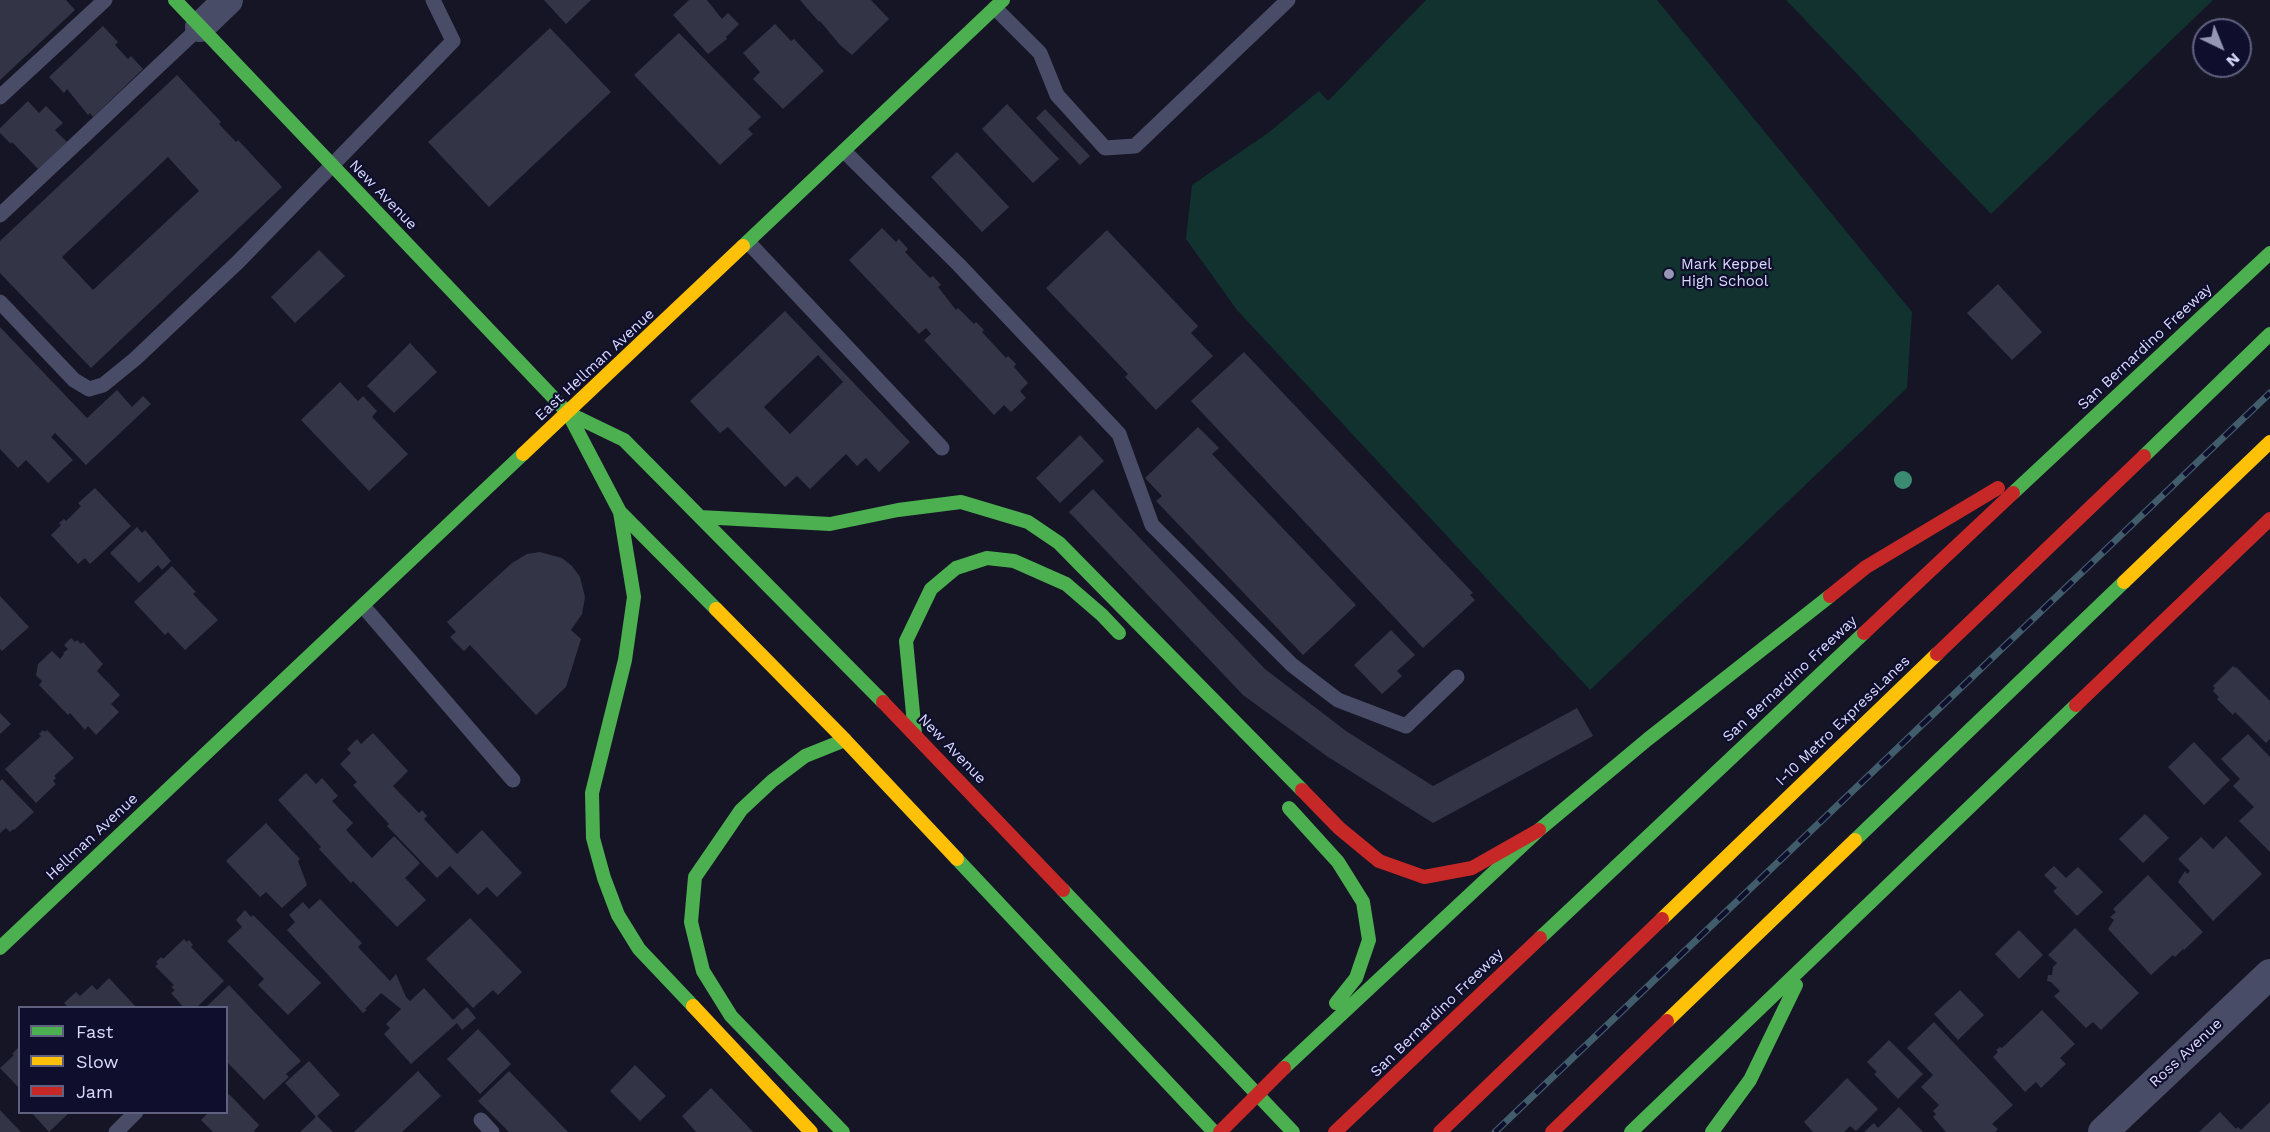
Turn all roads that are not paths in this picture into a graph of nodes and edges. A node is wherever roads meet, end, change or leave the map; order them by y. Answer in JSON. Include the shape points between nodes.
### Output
{"nodes":[{"id":1,"x":105,"y":0,"type":"edge"},
{"id":2,"x":175,"y":0,"type":"edge"},
{"id":3,"x":228,"y":0,"type":"edge"},
{"id":4,"x":433,"y":0,"type":"edge"},
{"id":5,"x":1288,"y":0,"type":"edge"},
{"id":6,"x":999,"y":4,"type":"edge"},
{"id":7,"x":200,"y":27,"type":"junction"},
{"id":8,"x":0,"y":97,"type":"edge"},
{"id":9,"x":844,"y":151,"type":"junction"},
{"id":10,"x":331,"y":165,"type":"junction"},
{"id":11,"x":0,"y":215,"type":"edge"},
{"id":12,"x":748,"y":242,"type":"junction"},
{"id":13,"x":2270,"y":253,"type":"edge"},
{"id":14,"x":0,"y":302,"type":"edge"},
{"id":15,"x":2270,"y":334,"type":"edge"},
{"id":16,"x":568,"y":414,"type":"junction"},
{"id":17,"x":2270,"y":442,"type":"edge"},
{"id":18,"x":942,"y":448,"type":"dead end"},
{"id":19,"x":2054,"y":455,"type":"junction"},
{"id":20,"x":620,"y":512,"type":"junction"},
{"id":21,"x":700,"y":517,"type":"junction"},
{"id":22,"x":2270,"y":519,"type":"edge"},
{"id":23,"x":363,"y":606,"type":"junction"},
{"id":24,"x":1127,"y":641,"type":"dead end"},
{"id":25,"x":1457,"y":677,"type":"dead end"},
{"id":26,"x":915,"y":734,"type":"junction"},
{"id":27,"x":845,"y":740,"type":"junction"},
{"id":28,"x":208,"y":751,"type":"joint"},
{"id":29,"x":513,"y":780,"type":"dead end"},
{"id":30,"x":1283,"y":802,"type":"dead end"},
{"id":31,"x":1539,"y":830,"type":"junction"},
{"id":32,"x":0,"y":948,"type":"edge"},
{"id":33,"x":1805,"y":967,"type":"junction"},
{"id":34,"x":2270,"y":974,"type":"edge"},
{"id":35,"x":1284,"y":1068,"type":"junction"},
{"id":36,"x":135,"y":1114,"type":"edge"},
{"id":37,"x":481,"y":1120,"type":"dead end"},
{"id":38,"x":1337,"y":1131,"type":"edge"},
{"id":39,"x":116,"y":1132,"type":"edge"},
{"id":40,"x":492,"y":1132,"type":"edge"},
{"id":41,"x":811,"y":1132,"type":"edge"},
{"id":42,"x":843,"y":1132,"type":"edge"},
{"id":43,"x":1214,"y":1132,"type":"edge"},
{"id":44,"x":1220,"y":1132,"type":"edge"},
{"id":45,"x":1293,"y":1132,"type":"edge"},
{"id":46,"x":1440,"y":1132,"type":"edge"},
{"id":47,"x":1552,"y":1132,"type":"edge"},
{"id":48,"x":1631,"y":1132,"type":"edge"},
{"id":49,"x":1712,"y":1132,"type":"edge"},
{"id":50,"x":2103,"y":1132,"type":"edge"}],
"edges":[{"from":1,"to":8,"type":"lane"},
{"from":2,"to":7,"type":"main road","name":"New Avenue"},
{"from":3,"to":7,"type":"street"},
{"from":4,"to":10,"type":"lane","via":[[453,41]]},
{"from":5,"to":6,"type":"lane","via":[[1135,146],[1105,148],[1056,95],[1040,53]]},
{"from":6,"to":9,"type":"main road","name":"East Hellman Avenue"},
{"from":7,"to":10,"type":"main road","name":"New Avenue"},
{"from":7,"to":11,"type":"lane"},
{"from":9,"to":12,"type":"main road","name":"East Hellman Avenue"},
{"from":9,"to":25,"type":"lane","via":[[959,265],[1119,434],[1152,525],[1292,665],[1338,700],[1406,726]]},
{"from":10,"to":14,"type":"lane","via":[[238,261],[104,385],[89,389],[74,380]]},
{"from":10,"to":16,"type":"main road","name":"New Avenue"},
{"from":12,"to":16,"type":"main road","name":"East Hellman Avenue"},
{"from":12,"to":18,"type":"lane"},
{"from":13,"to":19,"type":"main road","name":"San Bernardino Freeway"},
{"from":15,"to":46,"type":"main road","name":"I-10 Metro ExpressLanes"},
{"from":16,"to":20,"type":"main road","name":"New Avenue"},
{"from":16,"to":21,"type":"main road","name":"New Avenue","via":[[624,440]]},
{"from":16,"to":23,"type":"main road","name":"East Hellman Avenue"},
{"from":17,"to":47,"type":"main road"},
{"from":19,"to":31,"type":"main road","via":[[1866,567]]},
{"from":19,"to":38,"type":"main road","name":"San Bernardino Freeway"},
{"from":20,"to":27,"type":"main road","name":"New Avenue"},
{"from":20,"to":41,"type":"main road","via":[[634,597],[625,660],[591,793],[593,838],[604,878],[618,915],[639,949]]},
{"from":21,"to":26,"type":"main road","name":"New Avenue"},
{"from":21,"to":31,"type":"main road","via":[[830,524],[962,502],[1028,522],[1059,543],[1339,828],[1379,861],[1424,877],[1472,868]]},
{"from":22,"to":33,"type":"main road"},
{"from":23,"to":28,"type":"main road","name":"East Hellman Avenue"},
{"from":23,"to":29,"type":"lane"},
{"from":24,"to":26,"type":"main road","via":[[1066,585],[1039,571],[1014,561],[987,558],[956,567],[931,589],[906,641]]},
{"from":26,"to":45,"type":"main road","name":"New Avenue"},
{"from":27,"to":42,"type":"main road","via":[[805,756],[741,810],[695,877],[690,922],[703,970],[731,1016]]},
{"from":27,"to":43,"type":"main road","name":"New Avenue"},
{"from":28,"to":32,"type":"main road","name":"Hellman Avenue"},
{"from":30,"to":35,"type":"main road","via":[[1338,862],[1363,902],[1369,940],[1356,978]]},
{"from":31,"to":35,"type":"main road"},
{"from":33,"to":48,"type":"main road"},
{"from":33,"to":49,"type":"main road","via":[[1750,1080]]},
{"from":34,"to":50,"type":"street","name":"Ross Avenue"},
{"from":35,"to":44,"type":"main road","bridge":true},
{"from":36,"to":39,"type":"lane"},
{"from":37,"to":40,"type":"lane"}]}
